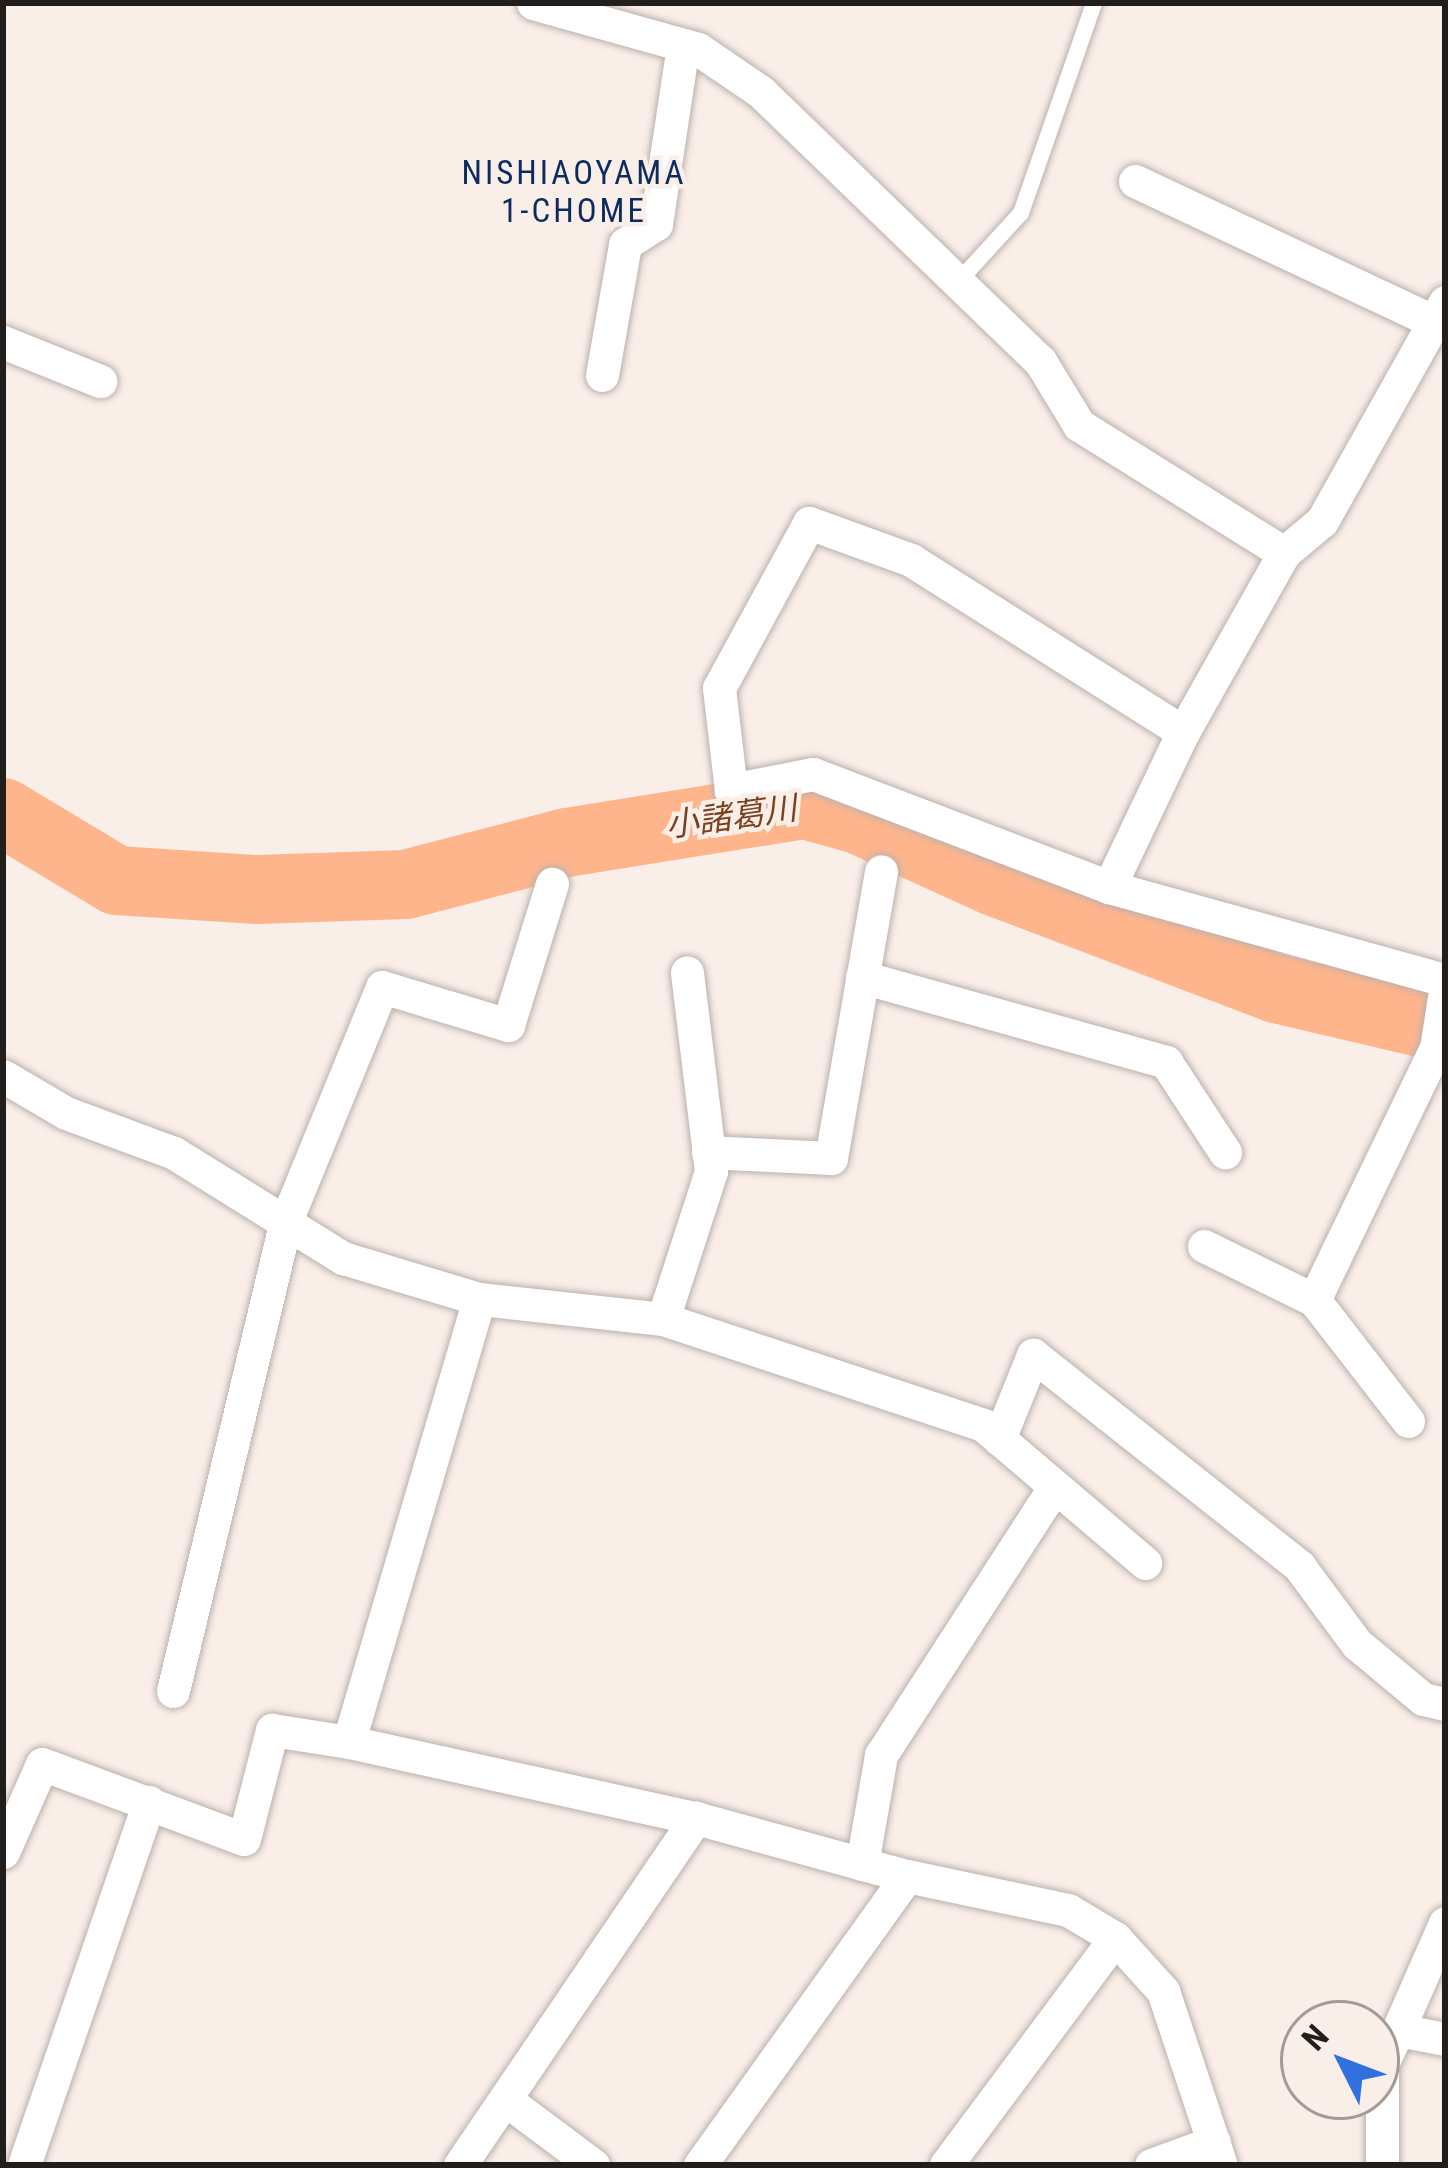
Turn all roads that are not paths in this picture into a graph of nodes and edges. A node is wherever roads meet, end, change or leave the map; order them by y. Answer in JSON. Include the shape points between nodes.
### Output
{"nodes":[{"id":1,"x":533,"y":3,"type":"edge"},
{"id":2,"x":1094,"y":3,"type":"edge"},
{"id":3,"x":683,"y":45,"type":"junction"},
{"id":4,"x":1135,"y":181,"type":"dead end"},
{"id":5,"x":958,"y":282,"type":"junction"},
{"id":6,"x":1440,"y":312,"type":"edge"},
{"id":7,"x":3,"y":342,"type":"edge"},
{"id":8,"x":602,"y":375,"type":"dead end"},
{"id":9,"x":100,"y":381,"type":"dead end"},
{"id":10,"x":1284,"y":553,"type":"junction"},
{"id":11,"x":1183,"y":732,"type":"junction"},
{"id":12,"x":881,"y":871,"type":"dead end"},
{"id":13,"x":552,"y":884,"type":"dead end"},
{"id":14,"x":1109,"y":887,"type":"junction"},
{"id":15,"x":687,"y":972,"type":"dead end"},
{"id":16,"x":862,"y":977,"type":"junction"},
{"id":17,"x":1444,"y":991,"type":"edge"},
{"id":18,"x":3,"y":1076,"type":"edge"},
{"id":19,"x":708,"y":1152,"type":"junction"},
{"id":20,"x":1225,"y":1152,"type":"dead end"},
{"id":21,"x":286,"y":1221,"type":"junction"},
{"id":22,"x":1204,"y":1246,"type":"dead end"},
{"id":23,"x":479,"y":1299,"type":"junction"},
{"id":24,"x":1314,"y":1300,"type":"junction"},
{"id":25,"x":663,"y":1319,"type":"junction"},
{"id":26,"x":1408,"y":1421,"type":"dead end"},
{"id":27,"x":998,"y":1439,"type":"junction"},
{"id":28,"x":1054,"y":1488,"type":"junction"},
{"id":29,"x":1145,"y":1563,"type":"dead end"},
{"id":30,"x":173,"y":1691,"type":"dead end"},
{"id":31,"x":1445,"y":1704,"type":"edge"},
{"id":32,"x":349,"y":1742,"type":"junction"},
{"id":33,"x":149,"y":1802,"type":"junction"},
{"id":34,"x":696,"y":1818,"type":"junction"},
{"id":35,"x":3,"y":1852,"type":"edge"},
{"id":36,"x":862,"y":1864,"type":"junction"},
{"id":37,"x":908,"y":1876,"type":"junction"},
{"id":38,"x":1445,"y":1923,"type":"edge"},
{"id":39,"x":1115,"y":1938,"type":"junction"},
{"id":40,"x":1400,"y":2025,"type":"edge"},
{"id":41,"x":1400,"y":2030,"type":"edge"},
{"id":42,"x":1445,"y":2039,"type":"edge"},
{"id":43,"x":506,"y":2100,"type":"junction"},
{"id":44,"x":1382,"y":2120,"type":"edge"},
{"id":45,"x":1218,"y":2154,"type":"edge"},
{"id":46,"x":24,"y":2165,"type":"edge"},
{"id":47,"x":460,"y":2165,"type":"edge"},
{"id":48,"x":592,"y":2165,"type":"edge"},
{"id":49,"x":700,"y":2165,"type":"edge"},
{"id":50,"x":946,"y":2165,"type":"edge"},
{"id":51,"x":1150,"y":2165,"type":"edge"},
{"id":52,"x":1382,"y":2165,"type":"edge"}],
"edges":[{"from":1,"to":3,"type":"street"},
{"from":2,"to":5,"type":"lane","via":[[1021,213]]},
{"from":3,"to":5,"type":"street","via":[[760,92]]},
{"from":3,"to":8,"type":"street","via":[[656,224],[625,244]]},
{"from":4,"to":6,"type":"street"},
{"from":5,"to":10,"type":"street","via":[[1040,362],[1079,425]]},
{"from":6,"to":10,"type":"street","via":[[1322,521]]},
{"from":7,"to":9,"type":"street"},
{"from":10,"to":11,"type":"street"},
{"from":11,"to":14,"type":"street"},
{"from":11,"to":14,"type":"street","via":[[911,560],[809,523],[719,688],[731,790],[813,774]]},
{"from":12,"to":16,"type":"street"},
{"from":13,"to":21,"type":"street","via":[[508,1025],[382,987]]},
{"from":14,"to":17,"type":"street"},
{"from":15,"to":19,"type":"street"},
{"from":16,"to":19,"type":"street","via":[[831,1158]]},
{"from":16,"to":20,"type":"street","via":[[1166,1062]]},
{"from":17,"to":24,"type":"street","via":[[1436,1048]]},
{"from":18,"to":21,"type":"street","via":[[65,1113],[174,1153]]},
{"from":19,"to":25,"type":"street","via":[[711,1171]]},
{"from":21,"to":23,"type":"street","via":[[343,1258]]},
{"from":21,"to":30,"type":"street"},
{"from":22,"to":24,"type":"street"},
{"from":23,"to":25,"type":"street"},
{"from":23,"to":32,"type":"street"},
{"from":24,"to":26,"type":"street"},
{"from":25,"to":27,"type":"street","via":[[983,1425]]},
{"from":27,"to":28,"type":"street"},
{"from":27,"to":31,"type":"street","via":[[1033,1355],[1299,1566],[1357,1644],[1423,1699]]},
{"from":28,"to":29,"type":"street"},
{"from":28,"to":36,"type":"street","via":[[881,1755]]},
{"from":32,"to":33,"type":"street","via":[[272,1730],[244,1838]]},
{"from":32,"to":34,"type":"street"},
{"from":33,"to":35,"type":"street","via":[[42,1763]]},
{"from":33,"to":46,"type":"street"},
{"from":34,"to":36,"type":"street"},
{"from":34,"to":43,"type":"street"},
{"from":36,"to":37,"type":"street"},
{"from":37,"to":39,"type":"street","via":[[1068,1910]]},
{"from":37,"to":49,"type":"street"},
{"from":38,"to":40,"type":"street"},
{"from":39,"to":45,"type":"street","via":[[1163,1991]]},
{"from":39,"to":50,"type":"street"},
{"from":41,"to":42,"type":"street"},
{"from":43,"to":47,"type":"street"},
{"from":43,"to":48,"type":"street"},
{"from":44,"to":52,"type":"street"},
{"from":45,"to":51,"type":"street"}]}
